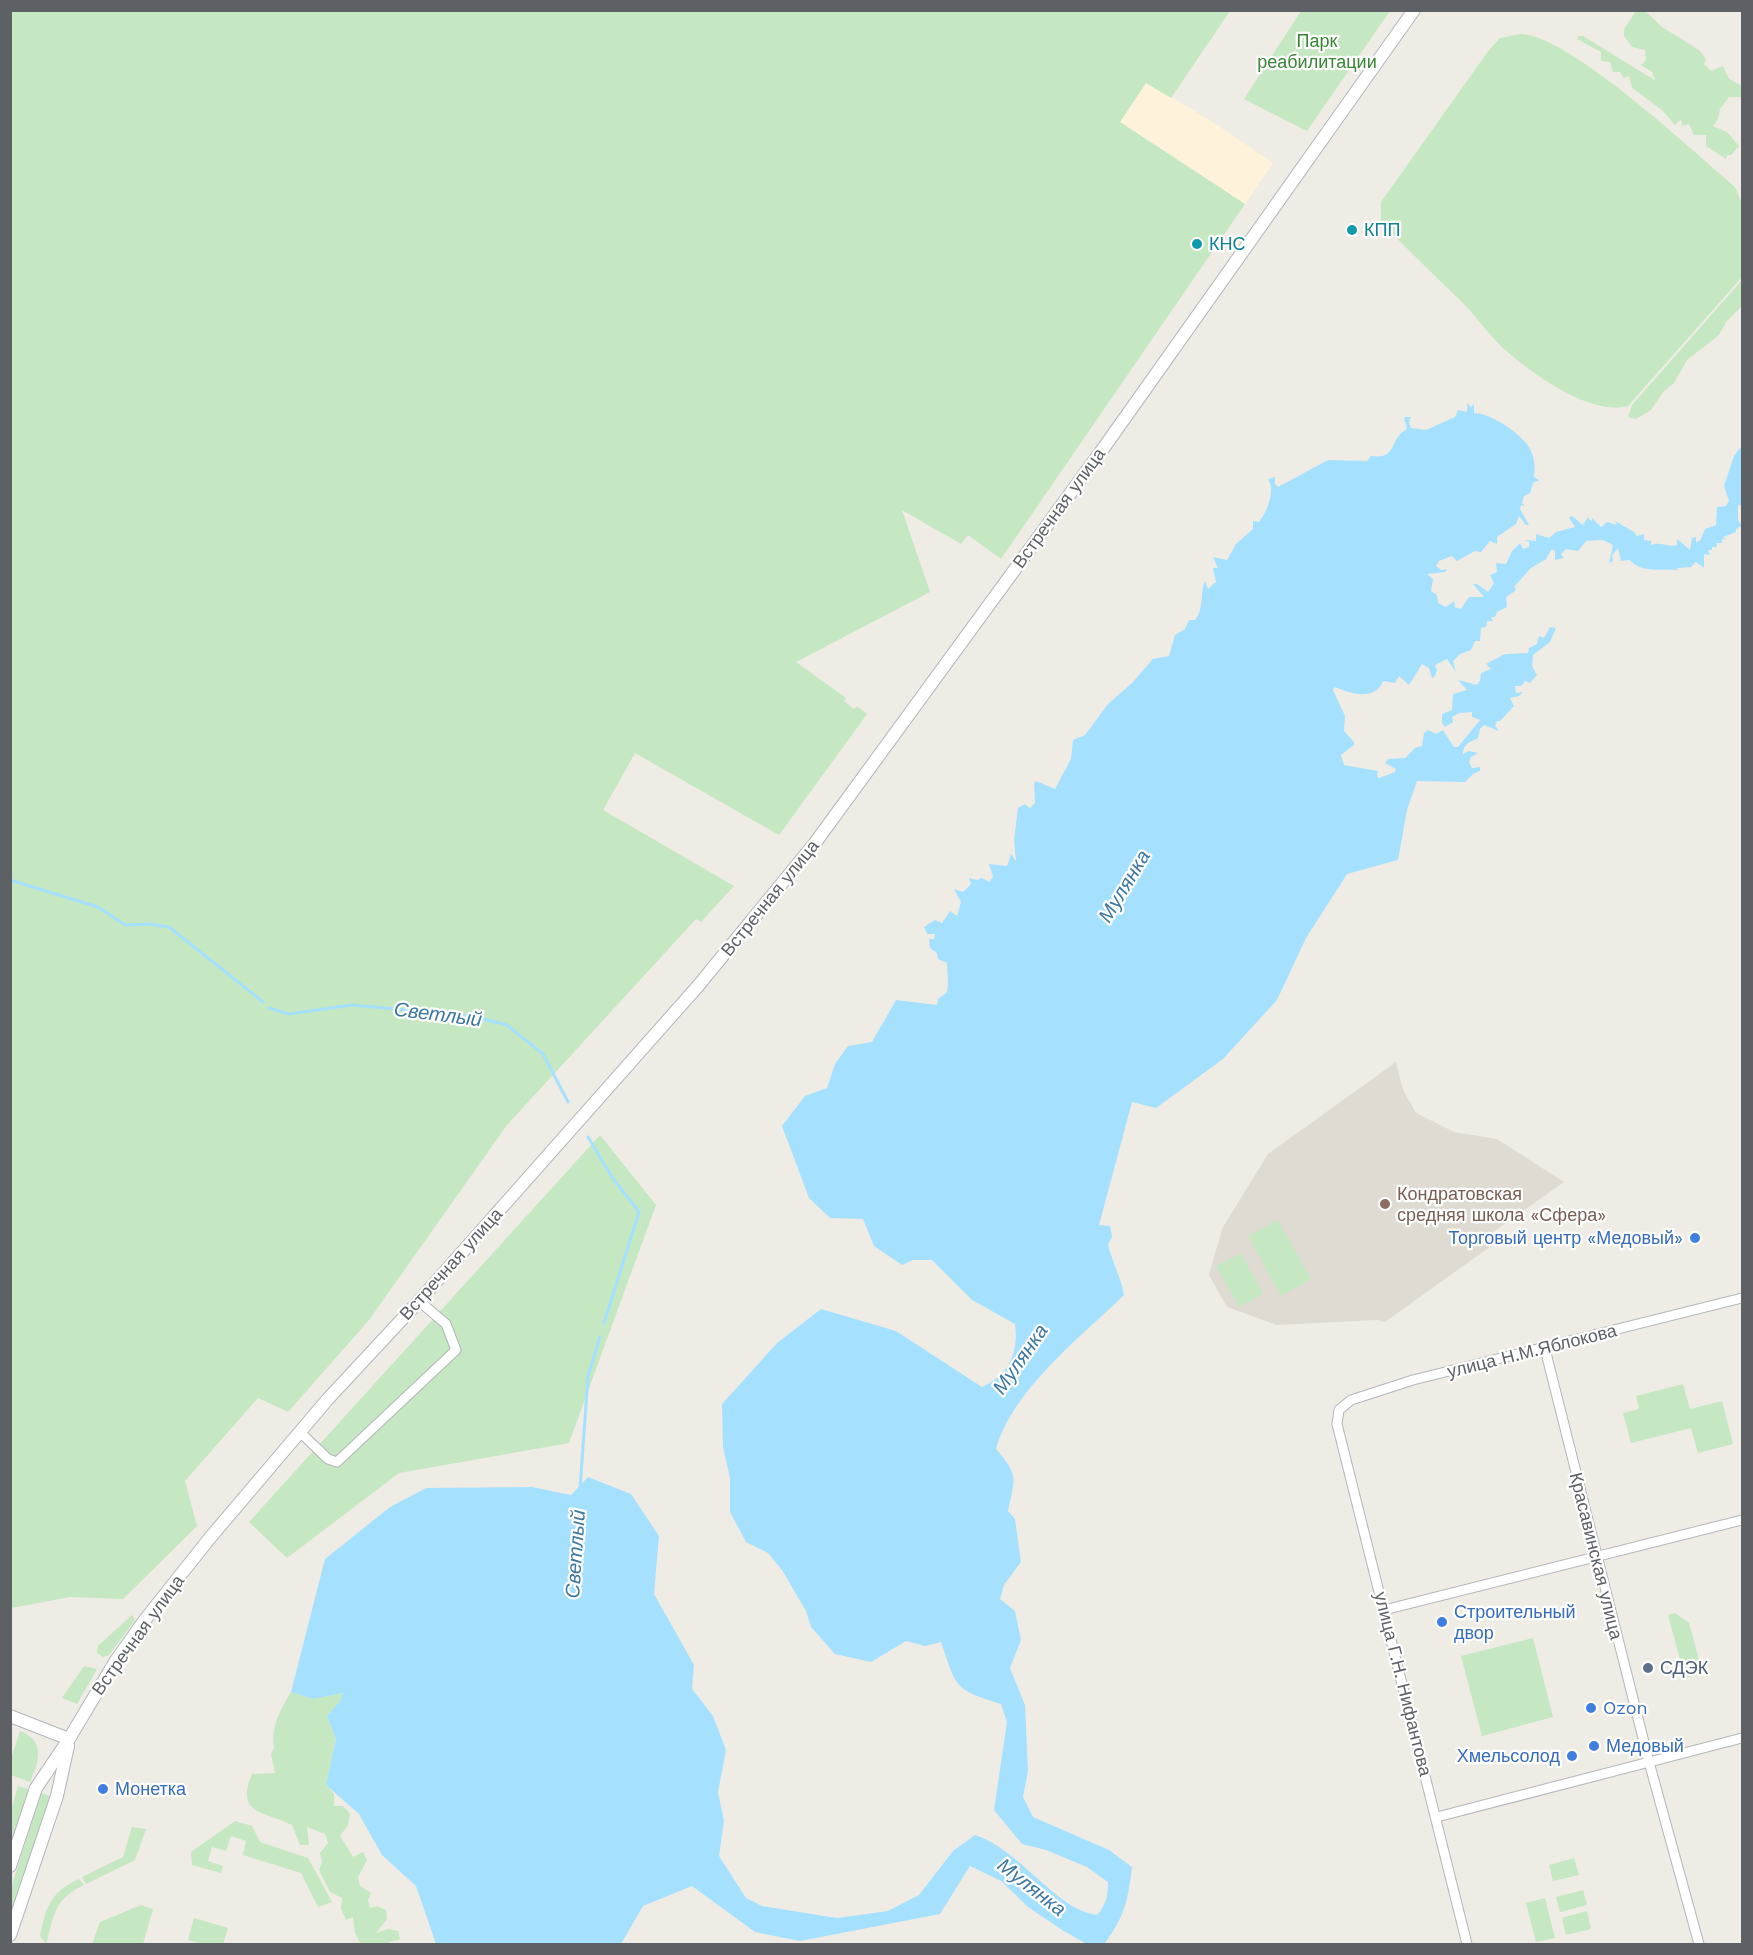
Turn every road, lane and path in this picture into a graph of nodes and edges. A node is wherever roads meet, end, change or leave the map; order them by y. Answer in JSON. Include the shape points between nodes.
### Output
{"nodes":[{"id":1,"x":1414,"y":10,"type":"edge"},
{"id":2,"x":1743,"y":1298,"type":"edge"},
{"id":3,"x":419,"y":1301,"type":"junction"},
{"id":4,"x":1545,"y":1349,"type":"junction"},
{"id":5,"x":1337,"y":1424,"type":"joint"},
{"id":6,"x":300,"y":1432,"type":"junction"},
{"id":7,"x":1743,"y":1520,"type":"edge"},
{"id":8,"x":1597,"y":1557,"type":"junction"},
{"id":9,"x":1384,"y":1610,"type":"junction"},
{"id":10,"x":10,"y":1716,"type":"edge"},
{"id":11,"x":1743,"y":1738,"type":"edge"},
{"id":12,"x":69,"y":1739,"type":"junction"},
{"id":13,"x":1649,"y":1762,"type":"junction"},
{"id":14,"x":1437,"y":1817,"type":"junction"},
{"id":15,"x":10,"y":1866,"type":"edge"},
{"id":16,"x":10,"y":1935,"type":"edge"},
{"id":17,"x":1467,"y":1944,"type":"edge"},
{"id":18,"x":1699,"y":1944,"type":"edge"}],
"edges":[{"from":1,"to":3,"type":"main road","name":"Встречная улица","via":[[1105,446],[815,843],[698,986]]},
{"from":2,"to":4,"type":"street","name":"улица Н.М.Яблокова"},
{"from":3,"to":6,"type":"main road","name":"Встречная улица"},
{"from":3,"to":6,"type":"street","via":[[446,1324],[456,1350],[337,1462],[328,1459]]},
{"from":4,"to":5,"type":"street","name":"улица Н.М.Яблокова","via":[[1361,1395],[1343,1404]]},
{"from":4,"to":8,"type":"street","name":"Красавинская улица"},
{"from":5,"to":9,"type":"street","name":"улица Г.Н. Нифантова"},
{"from":6,"to":12,"type":"main road","name":"Встречная улица","via":[[144,1621]]},
{"from":7,"to":8,"type":"street"},
{"from":8,"to":9,"type":"street"},
{"from":8,"to":13,"type":"street","name":"Красавинская улица"},
{"from":9,"to":14,"type":"street","name":"улица Г.Н. Нифантова"},
{"from":10,"to":12,"type":"main road"},
{"from":11,"to":13,"type":"street"},
{"from":12,"to":15,"type":"main road","via":[[36,1788]]},
{"from":12,"to":16,"type":"main road","via":[[57,1796]]},
{"from":13,"to":14,"type":"street"},
{"from":13,"to":18,"type":"street","name":"Красавинская улица"},
{"from":14,"to":17,"type":"street","name":"улица Г.Н. Нифантова"}]}
